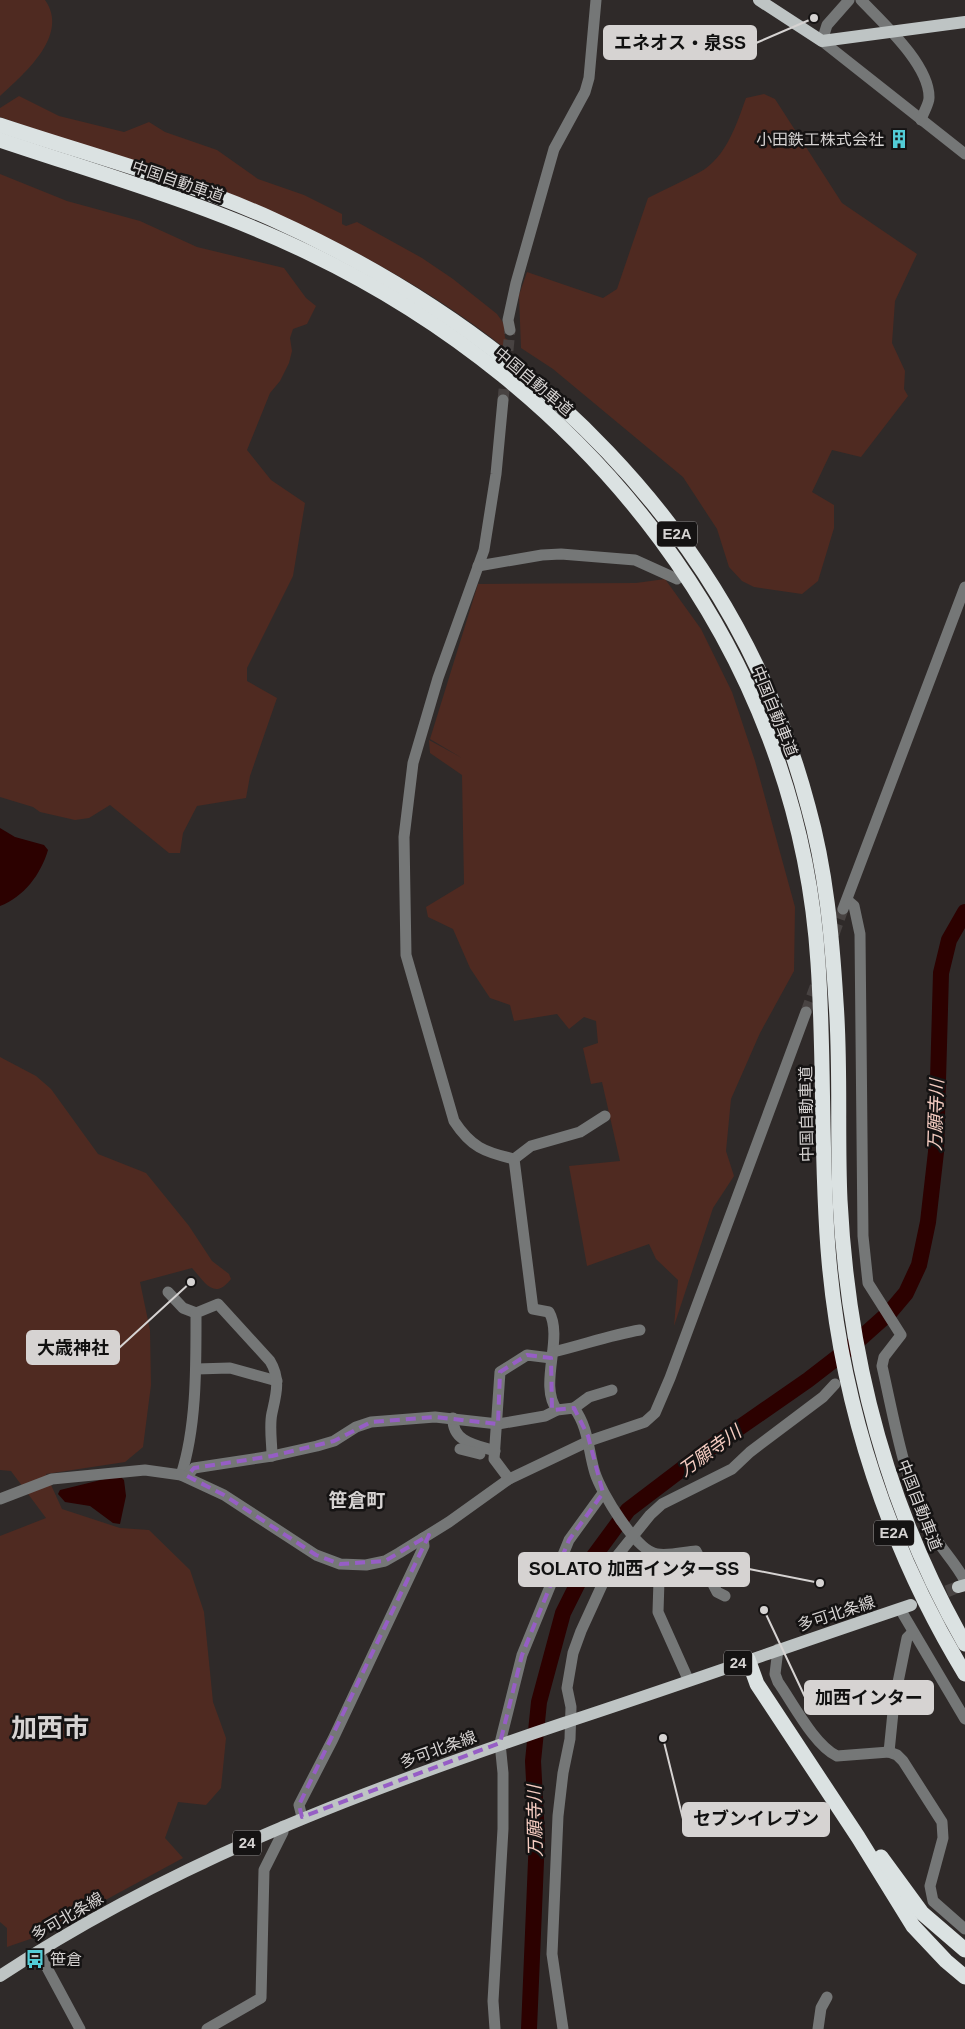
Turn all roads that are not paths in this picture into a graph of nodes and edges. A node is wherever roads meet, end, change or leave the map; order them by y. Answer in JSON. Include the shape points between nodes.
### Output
{"nodes":[{"id":1,"x":596,"y":0,"type":"edge"},
{"id":2,"x":759,"y":0,"type":"edge"},
{"id":3,"x":849,"y":0,"type":"edge"},
{"id":4,"x":861,"y":0,"type":"edge"},
{"id":5,"x":965,"y":22,"type":"edge"},
{"id":6,"x":892,"y":33,"type":"junction"},
{"id":7,"x":822,"y":41,"type":"junction"},
{"id":8,"x":921,"y":120,"type":"junction"},
{"id":9,"x":0,"y":125,"type":"edge"},
{"id":10,"x":0,"y":140,"type":"edge"},
{"id":11,"x":965,"y":154,"type":"edge"},
{"id":12,"x":510,"y":330,"type":"tunnel mouth"},
{"id":13,"x":503,"y":400,"type":"tunnel mouth"},
{"id":14,"x":478,"y":566,"type":"junction"},
{"id":15,"x":676,"y":579,"type":"dead end"},
{"id":16,"x":965,"y":587,"type":"edge"},
{"id":17,"x":806,"y":1012,"type":"tunnel mouth"},
{"id":18,"x":605,"y":1116,"type":"dead end"},
{"id":19,"x":514,"y":1159,"type":"junction"},
{"id":20,"x":168,"y":1292,"type":"dead end"},
{"id":21,"x":196,"y":1313,"type":"junction"},
{"id":22,"x":640,"y":1330,"type":"dead end"},
{"id":23,"x":552,"y":1355,"type":"junction"},
{"id":24,"x":196,"y":1369,"type":"junction"},
{"id":25,"x":276,"y":1382,"type":"junction"},
{"id":26,"x":841,"y":1383,"type":"junction"},
{"id":27,"x":612,"y":1390,"type":"dead end"},
{"id":28,"x":574,"y":1408,"type":"junction"},
{"id":29,"x":557,"y":1410,"type":"junction"},
{"id":30,"x":453,"y":1418,"type":"junction"},
{"id":31,"x":498,"y":1424,"type":"junction"},
{"id":32,"x":589,"y":1441,"type":"junction"},
{"id":33,"x":460,"y":1449,"type":"dead end"},
{"id":34,"x":494,"y":1455,"type":"junction"},
{"id":35,"x":272,"y":1456,"type":"junction"},
{"id":36,"x":184,"y":1476,"type":"junction"},
{"id":37,"x":509,"y":1479,"type":"junction"},
{"id":38,"x":890,"y":1480,"type":"junction"},
{"id":39,"x":605,"y":1496,"type":"junction"},
{"id":40,"x":0,"y":1499,"type":"edge"},
{"id":41,"x":630,"y":1533,"type":"junction"},
{"id":42,"x":423,"y":1538,"type":"junction"},
{"id":43,"x":657,"y":1554,"type":"junction"},
{"id":44,"x":963,"y":1584,"type":"edge"},
{"id":45,"x":724,"y":1596,"type":"dead end"},
{"id":46,"x":905,"y":1607,"type":"joint"},
{"id":47,"x":965,"y":1622,"type":"edge"},
{"id":48,"x":912,"y":1632,"type":"junction"},
{"id":49,"x":965,"y":1644,"type":"edge"},
{"id":50,"x":778,"y":1649,"type":"junction"},
{"id":51,"x":748,"y":1659,"type":"junction"},
{"id":52,"x":965,"y":1674,"type":"edge"},
{"id":53,"x":688,"y":1680,"type":"junction"},
{"id":54,"x":965,"y":1719,"type":"edge"},
{"id":55,"x":568,"y":1722,"type":"junction"},
{"id":56,"x":504,"y":1742,"type":"junction"},
{"id":57,"x":889,"y":1752,"type":"junction"},
{"id":58,"x":302,"y":1817,"type":"junction"},
{"id":59,"x":283,"y":1826,"type":"junction"},
{"id":60,"x":965,"y":1928,"type":"edge"},
{"id":61,"x":962,"y":1945,"type":"edge"},
{"id":62,"x":38,"y":1951,"type":"junction"},
{"id":63,"x":946,"y":1961,"type":"junction"},
{"id":64,"x":965,"y":1969,"type":"edge"},
{"id":65,"x":0,"y":1976,"type":"edge"},
{"id":66,"x":965,"y":1977,"type":"edge"},
{"id":67,"x":827,"y":1997,"type":"dead end"},
{"id":68,"x":80,"y":2029,"type":"edge"},
{"id":69,"x":207,"y":2029,"type":"edge"},
{"id":70,"x":495,"y":2029,"type":"edge"},
{"id":71,"x":563,"y":2029,"type":"edge"},
{"id":72,"x":818,"y":2029,"type":"edge"}],
"edges":[{"from":1,"to":12,"type":"street","via":[[589,78],[585,92],[554,149],[521,266],[508,320]]},
{"from":2,"to":7,"type":"main road"},
{"from":3,"to":7,"type":"street","via":[[827,26]]},
{"from":4,"to":6,"type":"street"},
{"from":5,"to":6,"type":"main road"},
{"from":6,"to":7,"type":"main road"},
{"from":6,"to":8,"type":"street","via":[[924,78],[929,98]]},
{"from":7,"to":8,"type":"street"},
{"from":8,"to":11,"type":"street"},
{"from":9,"to":38,"type":"highway","name":"中国自動車道","number":"E2A","via":[[149,173],[266,217],[323,243],[408,291],[482,340],[575,418],[652,500],[717,591],[767,688],[798,771],[818,845],[827,896],[837,1008],[840,1199],[849,1306],[860,1369]]},
{"from":10,"to":26,"type":"highway","name":"中国自動車道","number":"E2A","via":[[206,209],[306,252],[372,287],[473,353],[523,392],[604,470],[672,553],[724,637],[752,695],[782,776],[802,849],[818,956],[825,1199]]},
{"from":13,"to":14,"type":"street","via":[[487,535]]},
{"from":14,"to":15,"type":"street","via":[[561,554],[635,560]]},
{"from":14,"to":19,"type":"street","via":[[438,678],[413,763],[404,837],[406,954],[454,1121],[465,1138],[476,1146]]},
{"from":16,"to":44,"type":"street","via":[[845,904],[854,906],[860,934],[863,1236],[868,1283],[901,1335],[884,1357],[882,1366],[900,1446],[918,1504],[928,1527]]},
{"from":17,"to":32,"type":"street","via":[[655,1413],[645,1422]]},
{"from":18,"to":19,"type":"street","via":[[580,1132],[531,1146]]},
{"from":19,"to":23,"type":"street","via":[[529,1291],[533,1309],[549,1312],[553,1320]]},
{"from":20,"to":21,"type":"street","via":[[183,1308]]},
{"from":21,"to":24,"type":"street"},
{"from":21,"to":25,"type":"street","via":[[218,1304],[270,1361],[276,1372]]},
{"from":22,"to":23,"type":"street","via":[[610,1335]]},
{"from":23,"to":29,"type":"street","via":[[552,1403]]},
{"from":23,"to":31,"type":"street","via":[[527,1356],[500,1372]]},
{"from":24,"to":25,"type":"street","via":[[230,1368]]},
{"from":24,"to":36,"type":"street"},
{"from":25,"to":35,"type":"street"},
{"from":26,"to":41,"type":"street","via":[[732,1469],[662,1504]]},
{"from":26,"to":52,"type":"highway","name":"中国自動車道","number":"E2A","via":[[900,1547],[922,1596]]},
{"from":27,"to":28,"type":"street","via":[[590,1397]]},
{"from":28,"to":29,"type":"street"},
{"from":28,"to":32,"type":"street","via":[[580,1415]]},
{"from":29,"to":31,"type":"street","via":[[545,1416]]},
{"from":30,"to":31,"type":"street"},
{"from":30,"to":34,"type":"street","via":[[454,1428],[462,1441]]},
{"from":30,"to":35,"type":"street","via":[[371,1422],[334,1441]]},
{"from":31,"to":34,"type":"street"},
{"from":32,"to":37,"type":"street"},
{"from":32,"to":39,"type":"street","via":[[595,1473]]},
{"from":33,"to":34,"type":"street"},
{"from":34,"to":37,"type":"street"},
{"from":35,"to":36,"type":"street","via":[[194,1468]]},
{"from":36,"to":40,"type":"street","via":[[145,1470],[52,1479]]},
{"from":36,"to":42,"type":"street","via":[[224,1494],[316,1555],[340,1564],[366,1565],[385,1561]]},
{"from":37,"to":42,"type":"street"},
{"from":38,"to":47,"type":"highway","via":[[921,1546]]},
{"from":38,"to":49,"type":"highway","name":"中国自動車道","number":"E2A","via":[[932,1581]]},
{"from":39,"to":41,"type":"street"},
{"from":39,"to":56,"type":"street","via":[[569,1540],[525,1646]]},
{"from":41,"to":43,"type":"street"},
{"from":41,"to":55,"type":"street","via":[[612,1562],[573,1654],[567,1688]]},
{"from":42,"to":58,"type":"street","via":[[424,1546],[299,1805]]},
{"from":43,"to":45,"type":"street","via":[[696,1551],[717,1592]]},
{"from":43,"to":53,"type":"street","via":[[658,1612]]},
{"from":46,"to":48,"type":"street"},
{"from":46,"to":50,"type":"main road","name":"多可北条線","number":"24"},
{"from":48,"to":54,"type":"street"},
{"from":48,"to":57,"type":"street","via":[[907,1638],[896,1693]]},
{"from":50,"to":51,"type":"main road","name":"多可北条線","number":"24"},
{"from":50,"to":57,"type":"street","via":[[775,1674],[778,1682],[829,1752],[836,1756]]},
{"from":51,"to":53,"type":"main road","name":"多可北条線","number":"24"},
{"from":51,"to":61,"type":"highway","via":[[766,1678],[864,1833],[922,1913]]},
{"from":51,"to":63,"type":"highway","via":[[757,1684],[858,1836],[913,1926]]},
{"from":53,"to":55,"type":"main road","name":"多可北条線","number":"24"},
{"from":55,"to":56,"type":"main road","name":"多可北条線","number":"24"},
{"from":55,"to":71,"type":"street","via":[[558,1816],[552,1954]]},
{"from":56,"to":58,"type":"main road","name":"多可北条線","number":"24"},
{"from":56,"to":70,"type":"street","via":[[503,1829],[492,2001]]},
{"from":57,"to":60,"type":"street","via":[[903,1760],[942,1822],[943,1838],[930,1893],[939,1909]]},
{"from":58,"to":59,"type":"main road","name":"多可北条線","number":"24"},
{"from":59,"to":62,"type":"main road","name":"多可北条線","number":"24","via":[[158,1883]]},
{"from":59,"to":69,"type":"street","via":[[264,1870],[261,1998]]},
{"from":62,"to":65,"type":"main road","name":"多可北条線","number":"24"},
{"from":62,"to":68,"type":"street"},
{"from":63,"to":64,"type":"highway"},
{"from":63,"to":66,"type":"highway"},
{"from":67,"to":72,"type":"street","via":[[821,2008]]}]}
